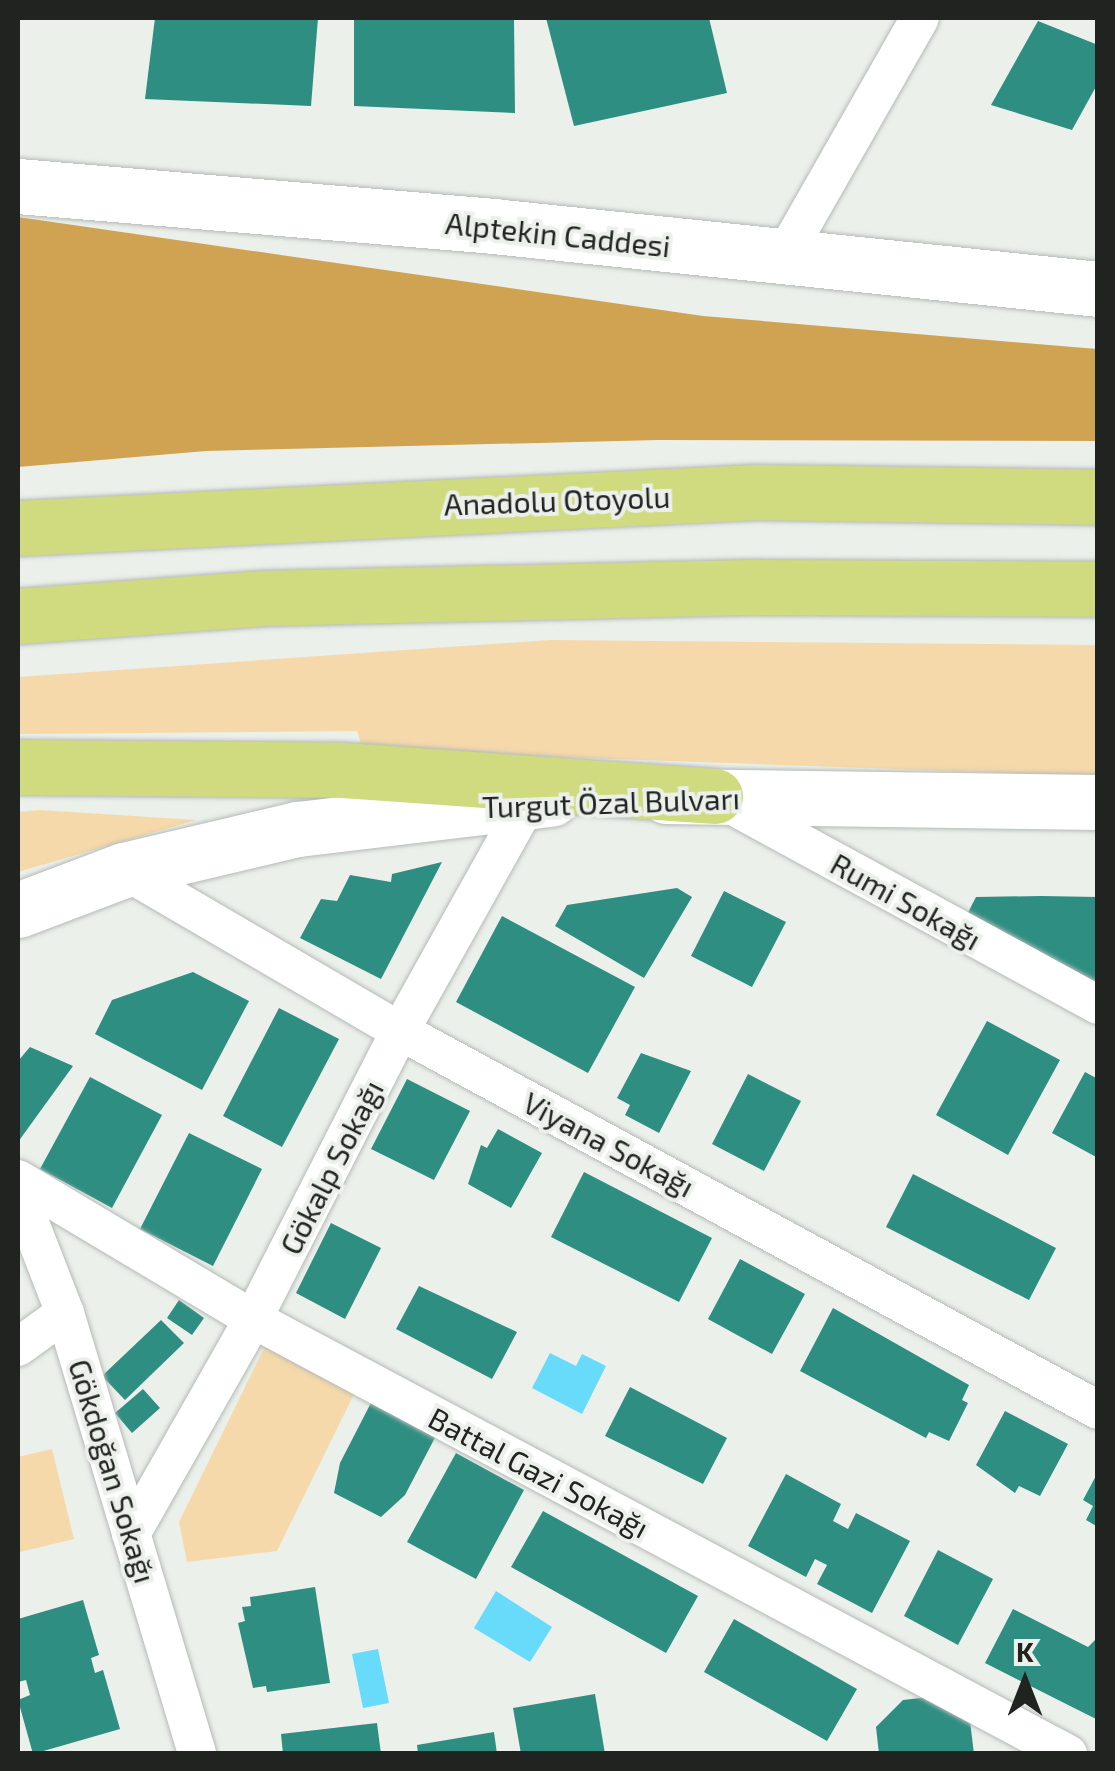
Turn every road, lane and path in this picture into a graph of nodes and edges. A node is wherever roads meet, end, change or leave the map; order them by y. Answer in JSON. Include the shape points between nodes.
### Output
{"nodes":[{"id":1,"x":920,"y":18,"type":"edge"},
{"id":2,"x":18,"y":186,"type":"edge"},
{"id":3,"x":783,"y":258,"type":"junction"},
{"id":4,"x":1098,"y":289,"type":"edge"},
{"id":5,"x":1098,"y":496,"type":"edge"},
{"id":6,"x":18,"y":528,"type":"edge"},
{"id":7,"x":1098,"y":589,"type":"edge"},
{"id":8,"x":100,"y":612,"type":"junction"},
{"id":9,"x":18,"y":616,"type":"edge"},
{"id":10,"x":18,"y":626,"type":"edge"},
{"id":11,"x":18,"y":767,"type":"edge"},
{"id":12,"x":715,"y":796,"type":"junction"},
{"id":13,"x":529,"y":800,"type":"junction"},
{"id":14,"x":1098,"y":802,"type":"edge"},
{"id":15,"x":124,"y":870,"type":"junction"},
{"id":16,"x":18,"y":910,"type":"edge"},
{"id":17,"x":1098,"y":1006,"type":"edge"},
{"id":18,"x":400,"y":1031,"type":"junction"},
{"id":19,"x":18,"y":1179,"type":"edge"},
{"id":20,"x":18,"y":1192,"type":"edge"},
{"id":21,"x":66,"y":1313,"type":"junction"},
{"id":22,"x":254,"y":1320,"type":"junction"},
{"id":23,"x":18,"y":1346,"type":"edge"},
{"id":24,"x":1098,"y":1410,"type":"edge"},
{"id":25,"x":132,"y":1534,"type":"junction"},
{"id":26,"x":197,"y":1754,"type":"edge"},
{"id":27,"x":1068,"y":1754,"type":"edge"}],
"edges":[{"from":1,"to":3,"type":"street"},
{"from":2,"to":3,"type":"main road","name":"Alptekin Caddesi"},
{"from":3,"to":4,"type":"main road","name":"Alptekin Caddesi"},
{"from":5,"to":6,"type":"highway","name":"Anadolu Otoyolu","via":[[755,492]]},
{"from":7,"to":8,"type":"highway","via":[[777,587],[263,598]]},
{"from":8,"to":9,"type":"highway"},
{"from":8,"to":10,"type":"highway"},
{"from":11,"to":12,"type":"highway","via":[[342,770]]},
{"from":12,"to":13,"type":"main road","name":"Turgut Özal Bulvarı"},
{"from":12,"to":14,"type":"main road","name":"Turgut Özal Bulvarı"},
{"from":12,"to":17,"type":"street","name":"Rumi Sokağı"},
{"from":13,"to":15,"type":"main road","name":"Turgut Özal Bulvarı","via":[[298,829]]},
{"from":13,"to":18,"type":"street","name":"Gökalp Sokağı"},
{"from":15,"to":16,"type":"main road","name":"Turgut Özal Bulvarı"},
{"from":15,"to":18,"type":"street","name":"Viyana Sokağı"},
{"from":18,"to":22,"type":"street","name":"Gökalp Sokağı"},
{"from":18,"to":24,"type":"street","name":"Viyana Sokağı"},
{"from":19,"to":22,"type":"street","name":"Battal Gazi Sokağı"},
{"from":20,"to":21,"type":"street","name":"Gökdoğan Sokağı"},
{"from":21,"to":23,"type":"street"},
{"from":21,"to":25,"type":"street","name":"Gökdoğan Sokağı"},
{"from":22,"to":25,"type":"street","name":"Gökalp Sokağı"},
{"from":22,"to":27,"type":"street","name":"Battal Gazi Sokağı"},
{"from":25,"to":26,"type":"street","name":"Gökdoğan Sokağı"}]}
